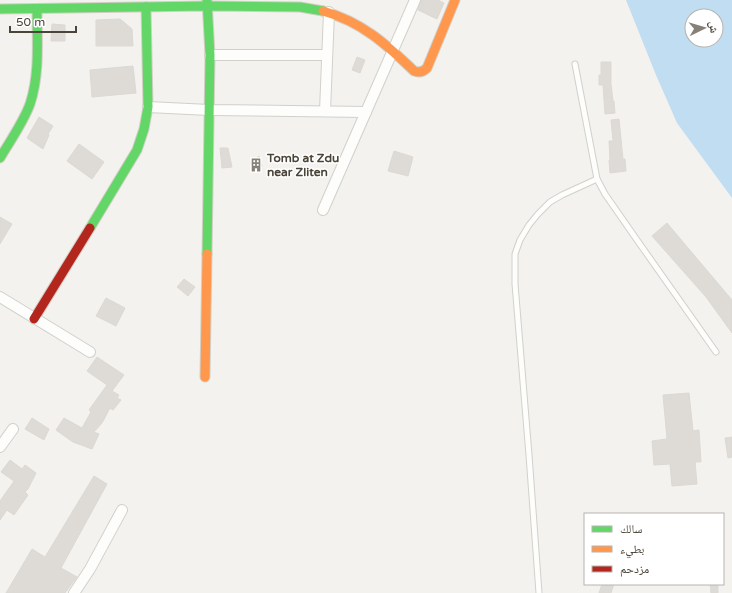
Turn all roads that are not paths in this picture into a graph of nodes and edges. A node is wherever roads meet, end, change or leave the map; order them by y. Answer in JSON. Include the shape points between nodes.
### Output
{"nodes":[{"id":1,"x":415,"y":0,"type":"edge"},
{"id":2,"x":455,"y":0,"type":"edge"},
{"id":3,"x":207,"y":3,"type":"edge"},
{"id":4,"x":301,"y":3,"type":"edge"},
{"id":5,"x":146,"y":7,"type":"junction"},
{"id":6,"x":36,"y":9,"type":"junction"},
{"id":7,"x":0,"y":10,"type":"edge"},
{"id":8,"x":329,"y":12,"type":"junction"},
{"id":9,"x":393,"y":51,"type":"junction"},
{"id":10,"x":210,"y":55,"type":"junction"},
{"id":11,"x":327,"y":55,"type":"junction"},
{"id":12,"x":575,"y":64,"type":"dead end"},
{"id":13,"x":148,"y":107,"type":"junction"},
{"id":14,"x":209,"y":110,"type":"junction"},
{"id":15,"x":325,"y":111,"type":"junction"},
{"id":16,"x":366,"y":112,"type":"junction"},
{"id":17,"x":0,"y":158,"type":"edge"},
{"id":18,"x":597,"y":179,"type":"junction"},
{"id":19,"x":323,"y":210,"type":"dead end"},
{"id":20,"x":0,"y":297,"type":"edge"},
{"id":21,"x":34,"y":319,"type":"junction"},
{"id":22,"x":90,"y":352,"type":"dead end"},
{"id":23,"x":716,"y":352,"type":"dead end"},
{"id":24,"x":205,"y":377,"type":"dead end"},
{"id":25,"x":13,"y":429,"type":"dead end"},
{"id":26,"x":0,"y":447,"type":"edge"},
{"id":27,"x":122,"y":510,"type":"dead end"},
{"id":28,"x":74,"y":593,"type":"edge"},
{"id":29,"x":539,"y":593,"type":"edge"}],
"edges":[{"from":1,"to":9,"type":"street"},
{"from":2,"to":9,"type":"street","via":[[425,70],[414,71]]},
{"from":3,"to":4,"type":"street"},
{"from":3,"to":5,"type":"street"},
{"from":3,"to":10,"type":"street"},
{"from":4,"to":8,"type":"street","via":[[310,8]]},
{"from":5,"to":6,"type":"street"},
{"from":5,"to":13,"type":"street"},
{"from":6,"to":7,"type":"street"},
{"from":6,"to":17,"type":"street","via":[[36,72],[33,94],[27,112]]},
{"from":8,"to":9,"type":"street","via":[[365,29]]},
{"from":8,"to":11,"type":"street"},
{"from":9,"to":16,"type":"street"},
{"from":10,"to":11,"type":"street"},
{"from":10,"to":14,"type":"street"},
{"from":11,"to":15,"type":"street"},
{"from":12,"to":18,"type":"lane"},
{"from":13,"to":14,"type":"street"},
{"from":13,"to":21,"type":"street","via":[[145,130],[137,150]]},
{"from":14,"to":15,"type":"street"},
{"from":14,"to":24,"type":"street"},
{"from":15,"to":16,"type":"street"},
{"from":16,"to":19,"type":"street"},
{"from":18,"to":23,"type":"lane"},
{"from":18,"to":29,"type":"lane","via":[[550,202],[529,225],[515,254],[515,284]]},
{"from":20,"to":21,"type":"street"},
{"from":21,"to":22,"type":"street"},
{"from":25,"to":26,"type":"street"},
{"from":27,"to":28,"type":"street"}]}
